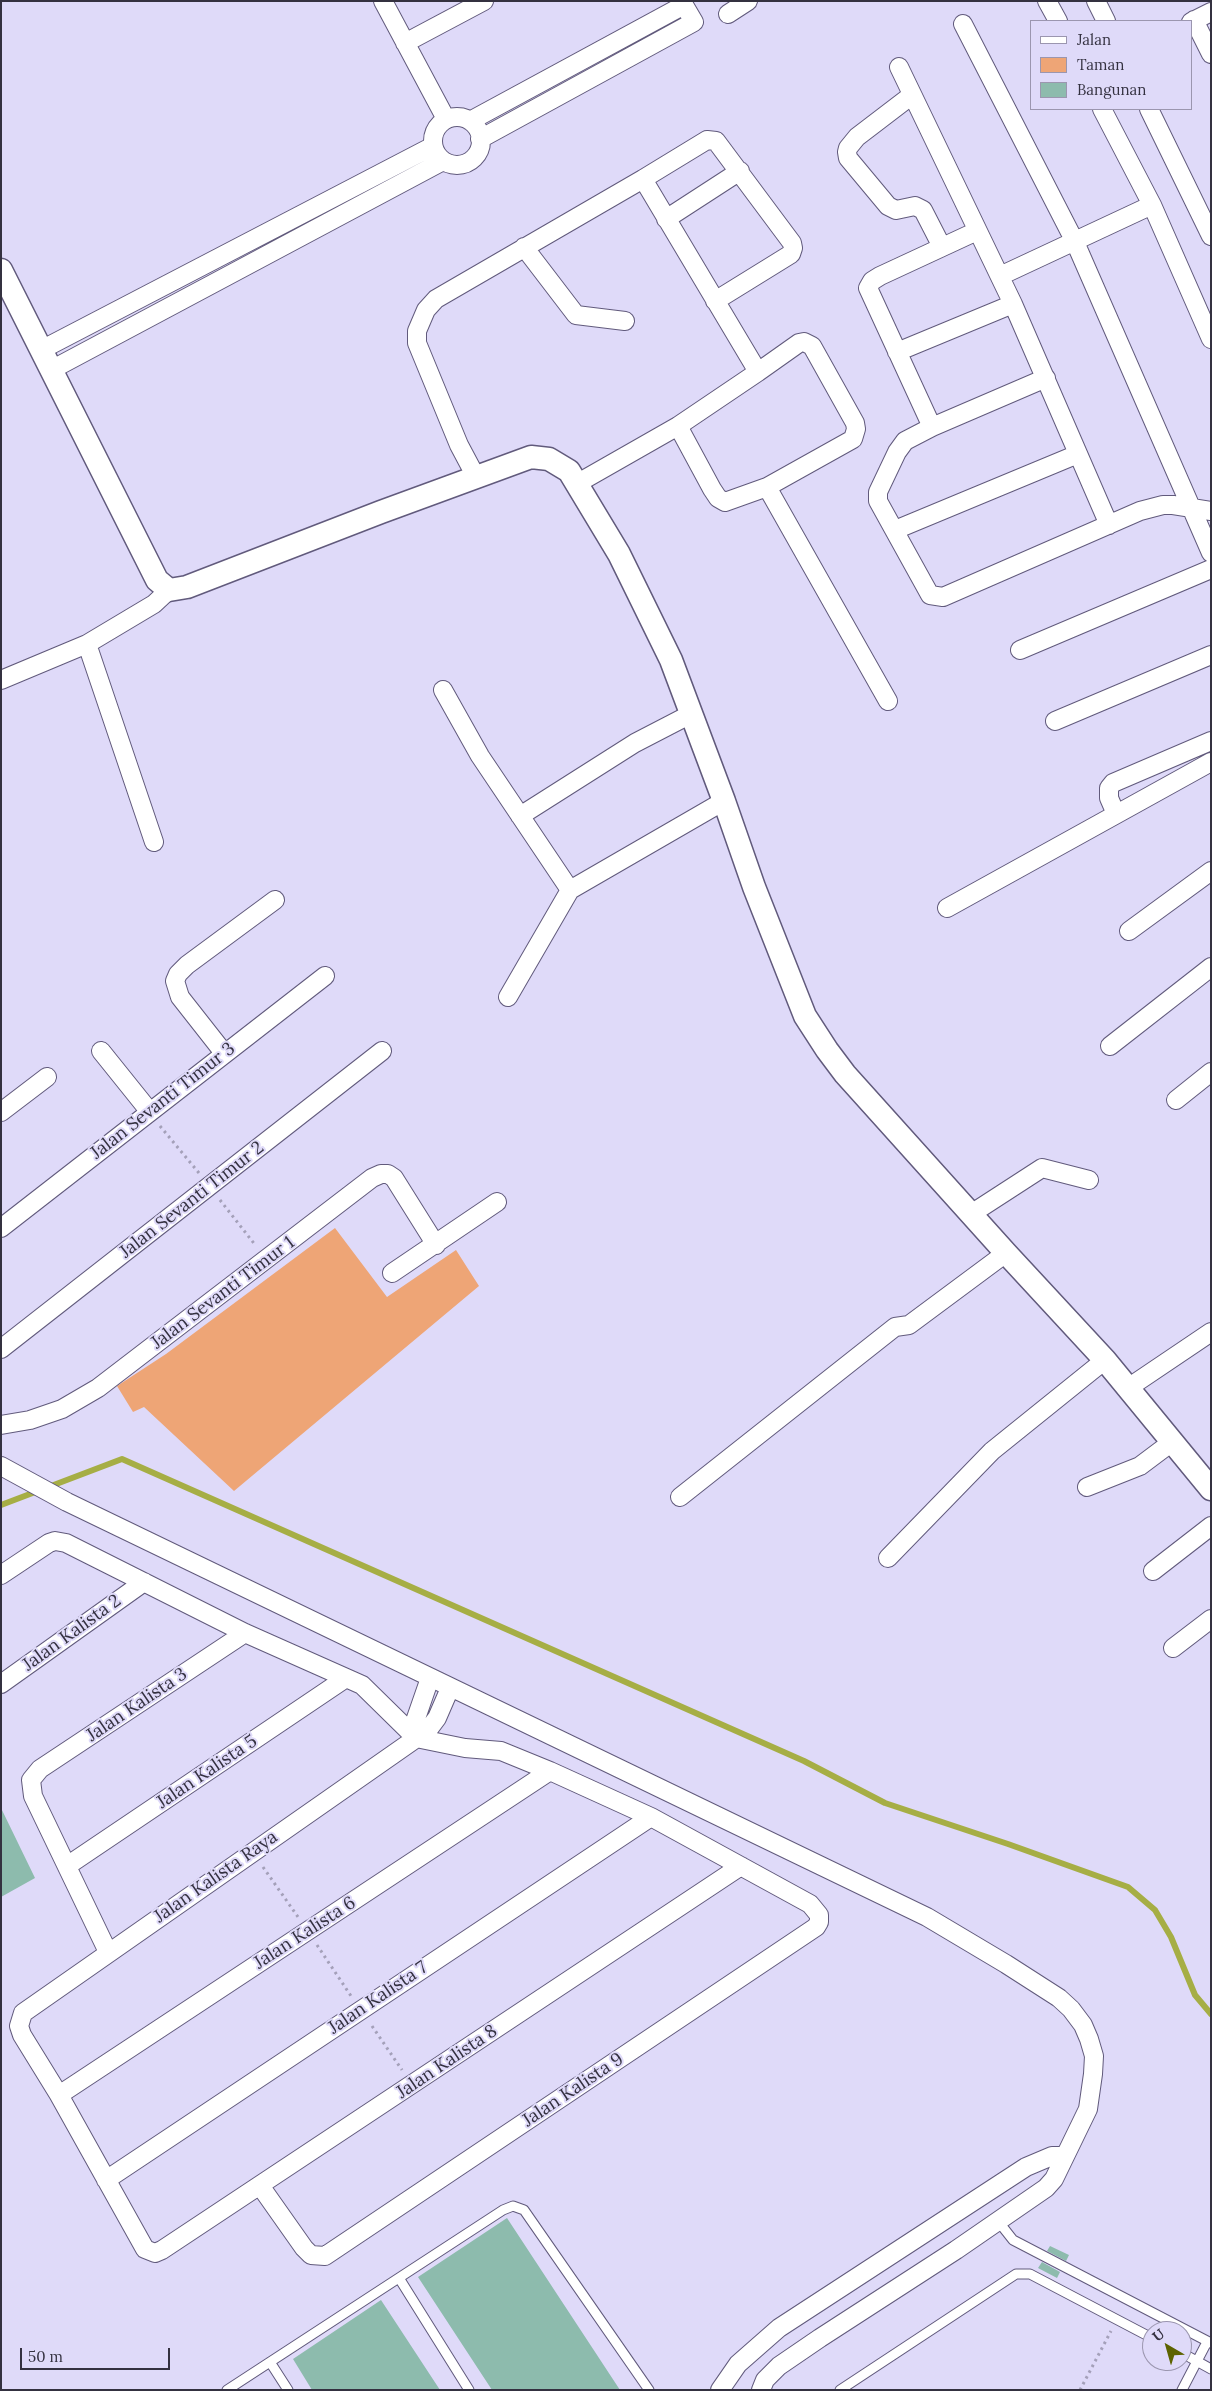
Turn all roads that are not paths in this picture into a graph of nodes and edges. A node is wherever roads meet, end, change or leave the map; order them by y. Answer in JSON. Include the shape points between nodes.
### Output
{"nodes":[{"id":1,"x":383,"y":1,"type":"edge"},
{"id":2,"x":484,"y":1,"type":"edge"},
{"id":3,"x":748,"y":1,"type":"edge"},
{"id":4,"x":1047,"y":1,"type":"edge"},
{"id":5,"x":1096,"y":1,"type":"edge"},
{"id":6,"x":1211,"y":12,"type":"edge"},
{"id":7,"x":728,"y":14,"type":"dead end"},
{"id":8,"x":1057,"y":20,"type":"edge"},
{"id":9,"x":1106,"y":20,"type":"edge"},
{"id":10,"x":1192,"y":21,"type":"edge"},
{"id":11,"x":963,"y":24,"type":"dead end"},
{"id":12,"x":405,"y":43,"type":"junction"},
{"id":13,"x":1211,"y":54,"type":"edge"},
{"id":14,"x":899,"y":67,"type":"dead end"},
{"id":15,"x":912,"y":95,"type":"junction"},
{"id":16,"x":1103,"y":110,"type":"edge"},
{"id":17,"x":1149,"y":110,"type":"edge"},
{"id":18,"x":446,"y":119,"type":"junction"},
{"id":19,"x":470,"y":121,"type":"junction"},
{"id":20,"x":480,"y":139,"type":"junction"},
{"id":21,"x":433,"y":146,"type":"junction"},
{"id":22,"x":444,"y":161,"type":"junction"},
{"id":23,"x":740,"y":171,"type":"junction"},
{"id":24,"x":643,"y":180,"type":"junction"},
{"id":25,"x":1152,"y":205,"type":"junction"},
{"id":26,"x":666,"y":219,"type":"junction"},
{"id":27,"x":977,"y":231,"type":"junction"},
{"id":28,"x":1211,"y":236,"type":"edge"},
{"id":29,"x":1075,"y":242,"type":"junction"},
{"id":30,"x":942,"y":247,"type":"junction"},
{"id":31,"x":524,"y":248,"type":"junction"},
{"id":32,"x":1,"y":270,"type":"edge"},
{"id":33,"x":1000,"y":276,"type":"junction"},
{"id":34,"x":715,"y":302,"type":"junction"},
{"id":35,"x":1013,"y":304,"type":"junction"},
{"id":36,"x":625,"y":321,"type":"dead end"},
{"id":37,"x":1211,"y":339,"type":"edge"},
{"id":38,"x":42,"y":350,"type":"junction"},
{"id":39,"x":897,"y":352,"type":"junction"},
{"id":40,"x":51,"y":370,"type":"junction"},
{"id":41,"x":758,"y":372,"type":"junction"},
{"id":42,"x":1046,"y":378,"type":"junction"},
{"id":43,"x":678,"y":426,"type":"junction"},
{"id":44,"x":932,"y":428,"type":"junction"},
{"id":45,"x":1078,"y":454,"type":"junction"},
{"id":46,"x":476,"y":477,"type":"junction"},
{"id":47,"x":578,"y":483,"type":"junction"},
{"id":48,"x":767,"y":487,"type":"junction"},
{"id":49,"x":1191,"y":509,"type":"junction"},
{"id":50,"x":1211,"y":511,"type":"edge"},
{"id":51,"x":1109,"y":525,"type":"junction"},
{"id":52,"x":894,"y":530,"type":"junction"},
{"id":53,"x":1211,"y":553,"type":"edge"},
{"id":54,"x":1211,"y":569,"type":"edge"},
{"id":55,"x":169,"y":590,"type":"junction"},
{"id":56,"x":87,"y":644,"type":"junction"},
{"id":57,"x":1020,"y":650,"type":"dead end"},
{"id":58,"x":1211,"y":654,"type":"edge"},
{"id":59,"x":1,"y":680,"type":"edge"},
{"id":60,"x":443,"y":690,"type":"dead end"},
{"id":61,"x":888,"y":701,"type":"dead end"},
{"id":62,"x":691,"y":714,"type":"junction"},
{"id":63,"x":1056,"y":721,"type":"dead end"},
{"id":64,"x":1211,"y":741,"type":"edge"},
{"id":65,"x":1211,"y":762,"type":"edge"},
{"id":66,"x":724,"y":801,"type":"junction"},
{"id":67,"x":1116,"y":814,"type":"junction"},
{"id":68,"x":520,"y":816,"type":"junction"},
{"id":69,"x":154,"y":842,"type":"dead end"},
{"id":70,"x":1211,"y":871,"type":"edge"},
{"id":71,"x":570,"y":890,"type":"junction"},
{"id":72,"x":275,"y":900,"type":"dead end"},
{"id":73,"x":947,"y":908,"type":"dead end"},
{"id":74,"x":1129,"y":931,"type":"dead end"},
{"id":75,"x":1211,"y":967,"type":"edge"},
{"id":76,"x":325,"y":976,"type":"dead end"},
{"id":77,"x":508,"y":997,"type":"dead end"},
{"id":78,"x":1110,"y":1046,"type":"dead end"},
{"id":79,"x":101,"y":1051,"type":"dead end"},
{"id":80,"x":382,"y":1051,"type":"dead end"},
{"id":81,"x":224,"y":1053,"type":"junction"},
{"id":82,"x":1211,"y":1072,"type":"edge"},
{"id":83,"x":47,"y":1077,"type":"dead end"},
{"id":84,"x":1176,"y":1100,"type":"dead end"},
{"id":85,"x":1,"y":1112,"type":"edge"},
{"id":86,"x":150,"y":1112,"type":"junction"},
{"id":87,"x":1089,"y":1180,"type":"dead end"},
{"id":88,"x":497,"y":1202,"type":"dead end"},
{"id":89,"x":971,"y":1214,"type":"junction"},
{"id":90,"x":1,"y":1228,"type":"edge"},
{"id":91,"x":436,"y":1245,"type":"junction"},
{"id":92,"x":1006,"y":1253,"type":"junction"},
{"id":93,"x":392,"y":1273,"type":"dead end"},
{"id":94,"x":1211,"y":1332,"type":"edge"},
{"id":95,"x":1,"y":1350,"type":"edge"},
{"id":96,"x":1105,"y":1360,"type":"junction"},
{"id":97,"x":1128,"y":1388,"type":"junction"},
{"id":98,"x":1,"y":1425,"type":"edge"},
{"id":99,"x":1172,"y":1442,"type":"junction"},
{"id":100,"x":1,"y":1466,"type":"edge"},
{"id":101,"x":1210,"y":1487,"type":"edge"},
{"id":102,"x":1087,"y":1488,"type":"dead end"},
{"id":103,"x":680,"y":1497,"type":"dead end"},
{"id":104,"x":1211,"y":1526,"type":"edge"},
{"id":105,"x":888,"y":1558,"type":"dead end"},
{"id":106,"x":1154,"y":1571,"type":"dead end"},
{"id":107,"x":1,"y":1575,"type":"edge"},
{"id":108,"x":144,"y":1582,"type":"junction"},
{"id":109,"x":1211,"y":1619,"type":"edge"},
{"id":110,"x":246,"y":1633,"type":"junction"},
{"id":111,"x":1173,"y":1648,"type":"dead end"},
{"id":112,"x":346,"y":1678,"type":"junction"},
{"id":113,"x":430,"y":1678,"type":"junction"},
{"id":114,"x":1,"y":1684,"type":"edge"},
{"id":115,"x":450,"y":1688,"type":"junction"},
{"id":116,"x":416,"y":1738,"type":"junction"},
{"id":117,"x":550,"y":1771,"type":"junction"},
{"id":118,"x":651,"y":1817,"type":"junction"},
{"id":119,"x":68,"y":1866,"type":"junction"},
{"id":120,"x":741,"y":1866,"type":"junction"},
{"id":121,"x":108,"y":1952,"type":"junction"},
{"id":122,"x":59,"y":2095,"type":"junction"},
{"id":123,"x":1065,"y":2156,"type":"junction"},
{"id":124,"x":106,"y":2180,"type":"junction"},
{"id":125,"x":261,"y":2187,"type":"junction"},
{"id":126,"x":998,"y":2221,"type":"junction"},
{"id":127,"x":399,"y":2278,"type":"junction"},
{"id":128,"x":1142,"y":2333,"type":"edge"},
{"id":129,"x":1209,"y":2342,"type":"edge"},
{"id":130,"x":1192,"y":2358,"type":"edge"},
{"id":131,"x":1197,"y":2361,"type":"junction"},
{"id":132,"x":270,"y":2362,"type":"junction"},
{"id":133,"x":1211,"y":2368,"type":"edge"},
{"id":134,"x":644,"y":2388,"type":"edge"},
{"id":135,"x":227,"y":2390,"type":"edge"},
{"id":136,"x":288,"y":2390,"type":"edge"},
{"id":137,"x":469,"y":2390,"type":"edge"},
{"id":138,"x":720,"y":2390,"type":"edge"},
{"id":139,"x":761,"y":2390,"type":"edge"},
{"id":140,"x":840,"y":2390,"type":"edge"},
{"id":141,"x":1182,"y":2390,"type":"edge"}],
"edges":[{"from":1,"to":12,"type":"street"},
{"from":2,"to":12,"type":"street"},
{"from":3,"to":7,"type":"street"},
{"from":4,"to":8,"type":"street"},
{"from":5,"to":9,"type":"street"},
{"from":6,"to":10,"type":"street"},
{"from":10,"to":13,"type":"street"},
{"from":11,"to":29,"type":"street"},
{"from":12,"to":18,"type":"street"},
{"from":14,"to":15,"type":"street"},
{"from":15,"to":27,"type":"street"},
{"from":15,"to":30,"type":"street","via":[[857,137],[848,148],[848,158],[888,206],[896,210],[915,206],[923,210]]},
{"from":16,"to":25,"type":"street"},
{"from":17,"to":28,"type":"street"},
{"from":18,"to":19,"type":"street","via":[[462,117]]},
{"from":18,"to":21,"type":"street","via":[[435,131]]},
{"from":19,"to":20,"type":"street","via":[[476,126]]},
{"from":19,"to":20,"type":"street","via":[[684,5],[694,22]]},
{"from":20,"to":22,"type":"street","via":[[479,150],[468,162],[460,165]]},
{"from":21,"to":22,"type":"street"},
{"from":21,"to":38,"type":"street"},
{"from":22,"to":40,"type":"street"},
{"from":23,"to":24,"type":"street","via":[[719,143],[707,140]]},
{"from":23,"to":26,"type":"street"},
{"from":23,"to":34,"type":"street","via":[[793,248],[791,254]]},
{"from":24,"to":26,"type":"street"},
{"from":24,"to":31,"type":"street"},
{"from":25,"to":29,"type":"street"},
{"from":25,"to":37,"type":"street"},
{"from":26,"to":34,"type":"street"},
{"from":27,"to":30,"type":"street"},
{"from":27,"to":33,"type":"street"},
{"from":29,"to":33,"type":"street"},
{"from":29,"to":49,"type":"street"},
{"from":30,"to":39,"type":"street","via":[[880,276],[869,285],[868,291]]},
{"from":31,"to":36,"type":"street","via":[[576,315]]},
{"from":31,"to":46,"type":"street","via":[[436,299],[426,310],[417,331],[418,343],[452,428]]},
{"from":32,"to":38,"type":"street"},
{"from":33,"to":35,"type":"street"},
{"from":34,"to":41,"type":"street"},
{"from":35,"to":39,"type":"street"},
{"from":35,"to":42,"type":"street"},
{"from":38,"to":40,"type":"street"},
{"from":39,"to":44,"type":"street"},
{"from":40,"to":55,"type":"street","via":[[157,580]]},
{"from":41,"to":43,"type":"street"},
{"from":41,"to":48,"type":"street","via":[[800,343],[808,344],[815,350],[856,429],[848,442]]},
{"from":42,"to":44,"type":"street"},
{"from":42,"to":45,"type":"street"},
{"from":43,"to":47,"type":"street"},
{"from":43,"to":48,"type":"street","via":[[721,501],[731,501]]},
{"from":44,"to":52,"type":"street","via":[[901,444],[878,492],[878,501]]},
{"from":45,"to":51,"type":"street"},
{"from":45,"to":52,"type":"street"},
{"from":46,"to":47,"type":"street","via":[[539,457],[560,464]]},
{"from":46,"to":55,"type":"street","via":[[187,587]]},
{"from":47,"to":62,"type":"street","via":[[643,600],[671,660]]},
{"from":48,"to":61,"type":"street"},
{"from":49,"to":50,"type":"street"},
{"from":49,"to":51,"type":"street","via":[[1163,505]]},
{"from":49,"to":53,"type":"street"},
{"from":51,"to":52,"type":"street","via":[[939,598],[928,592]]},
{"from":54,"to":57,"type":"street"},
{"from":55,"to":56,"type":"street","via":[[154,604]]},
{"from":56,"to":59,"type":"street"},
{"from":56,"to":69,"type":"street"},
{"from":58,"to":63,"type":"street"},
{"from":60,"to":68,"type":"street","via":[[480,756]]},
{"from":62,"to":66,"type":"street"},
{"from":62,"to":68,"type":"street","via":[[635,743]]},
{"from":64,"to":67,"type":"street","via":[[1113,784],[1109,788],[1109,798]]},
{"from":65,"to":67,"type":"street"},
{"from":66,"to":71,"type":"street"},
{"from":66,"to":89,"type":"street","via":[[805,1016],[845,1074]]},
{"from":67,"to":73,"type":"street"},
{"from":68,"to":71,"type":"street"},
{"from":70,"to":74,"type":"street"},
{"from":71,"to":77,"type":"street"},
{"from":72,"to":81,"type":"street","via":[[187,965],[175,981],[180,997]]},
{"from":75,"to":78,"type":"street"},
{"from":76,"to":81,"type":"street","name":"Jalan Sevanti Timur 3"},
{"from":79,"to":86,"type":"street"},
{"from":80,"to":95,"type":"street","name":"Jalan Sevanti Timur 2"},
{"from":81,"to":86,"type":"street","name":"Jalan Sevanti Timur 3"},
{"from":82,"to":84,"type":"street"},
{"from":83,"to":85,"type":"street"},
{"from":86,"to":90,"type":"street","name":"Jalan Sevanti Timur 3"},
{"from":87,"to":89,"type":"street","via":[[1042,1168]]},
{"from":88,"to":91,"type":"street"},
{"from":89,"to":92,"type":"street"},
{"from":91,"to":93,"type":"street"},
{"from":91,"to":98,"type":"street","name":"Jalan Sevanti Timur 1","via":[[394,1178],[381,1174],[98,1388],[62,1409],[30,1420]]},
{"from":92,"to":96,"type":"street"},
{"from":92,"to":103,"type":"street","via":[[909,1325],[895,1327]]},
{"from":94,"to":97,"type":"street"},
{"from":96,"to":97,"type":"street"},
{"from":96,"to":105,"type":"street","via":[[992,1451]]},
{"from":97,"to":99,"type":"street"},
{"from":99,"to":101,"type":"street"},
{"from":99,"to":102,"type":"street","via":[[1140,1466]]},
{"from":100,"to":113,"type":"street","via":[[68,1502]]},
{"from":104,"to":106,"type":"street"},
{"from":107,"to":108,"type":"street","via":[[55,1541],[66,1543]]},
{"from":108,"to":110,"type":"street"},
{"from":108,"to":114,"type":"street","name":"Jalan Kalista 2"},
{"from":109,"to":111,"type":"street"},
{"from":110,"to":112,"type":"street"},
{"from":110,"to":119,"type":"street","name":"Jalan Kalista 3","via":[[40,1769],[31,1780],[33,1796]]},
{"from":112,"to":116,"type":"street","via":[[373,1694]]},
{"from":112,"to":119,"type":"street","name":"Jalan Kalista 5"},
{"from":113,"to":115,"type":"street"},
{"from":113,"to":116,"type":"street","via":[[414,1724]]},
{"from":115,"to":116,"type":"street","name":"Jalan Kalista Raya","via":[[437,1718]]},
{"from":115,"to":123,"type":"street","via":[[927,1917],[1059,1998],[1083,2025],[1094,2056],[1088,2109]]},
{"from":116,"to":117,"type":"street","via":[[501,1751]]},
{"from":116,"to":121,"type":"street","name":"Jalan Kalista Raya"},
{"from":117,"to":118,"type":"street"},
{"from":117,"to":122,"type":"street","name":"Jalan Kalista 6"},
{"from":118,"to":120,"type":"street"},
{"from":118,"to":124,"type":"street","name":"Jalan Kalista 7"},
{"from":119,"to":121,"type":"street"},
{"from":120,"to":125,"type":"street","name":"Jalan Kalista 8"},
{"from":120,"to":125,"type":"street","name":"Jalan Kalista 9","via":[[810,1904],[819,1915],[816,1927],[325,2256],[311,2255],[304,2248]]},
{"from":121,"to":122,"type":"street","name":"Jalan Kalista Raya","via":[[28,2008],[20,2018],[22,2035]]},
{"from":122,"to":124,"type":"street"},
{"from":123,"to":126,"type":"street","via":[[1046,2188]]},
{"from":123,"to":138,"type":"street","via":[[1052,2156],[1026,2167],[779,2328],[738,2364]]},
{"from":124,"to":125,"type":"street","name":"Jalan Kalista 8","via":[[142,2246],[150,2252],[162,2250]]},
{"from":126,"to":129,"type":"lane","via":[[1013,2240]]},
{"from":126,"to":139,"type":"street","via":[[779,2366],[765,2380]]},
{"from":127,"to":132,"type":"lane"},
{"from":127,"to":134,"type":"lane","via":[[502,2210],[519,2206]]},
{"from":127,"to":137,"type":"lane"},
{"from":128,"to":140,"type":"lane","via":[[1030,2274],[1016,2274]]},
{"from":129,"to":131,"type":"lane"},
{"from":130,"to":131,"type":"lane"},
{"from":131,"to":133,"type":"lane"},
{"from":131,"to":141,"type":"lane"},
{"from":132,"to":135,"type":"lane"},
{"from":132,"to":136,"type":"lane"}]}
